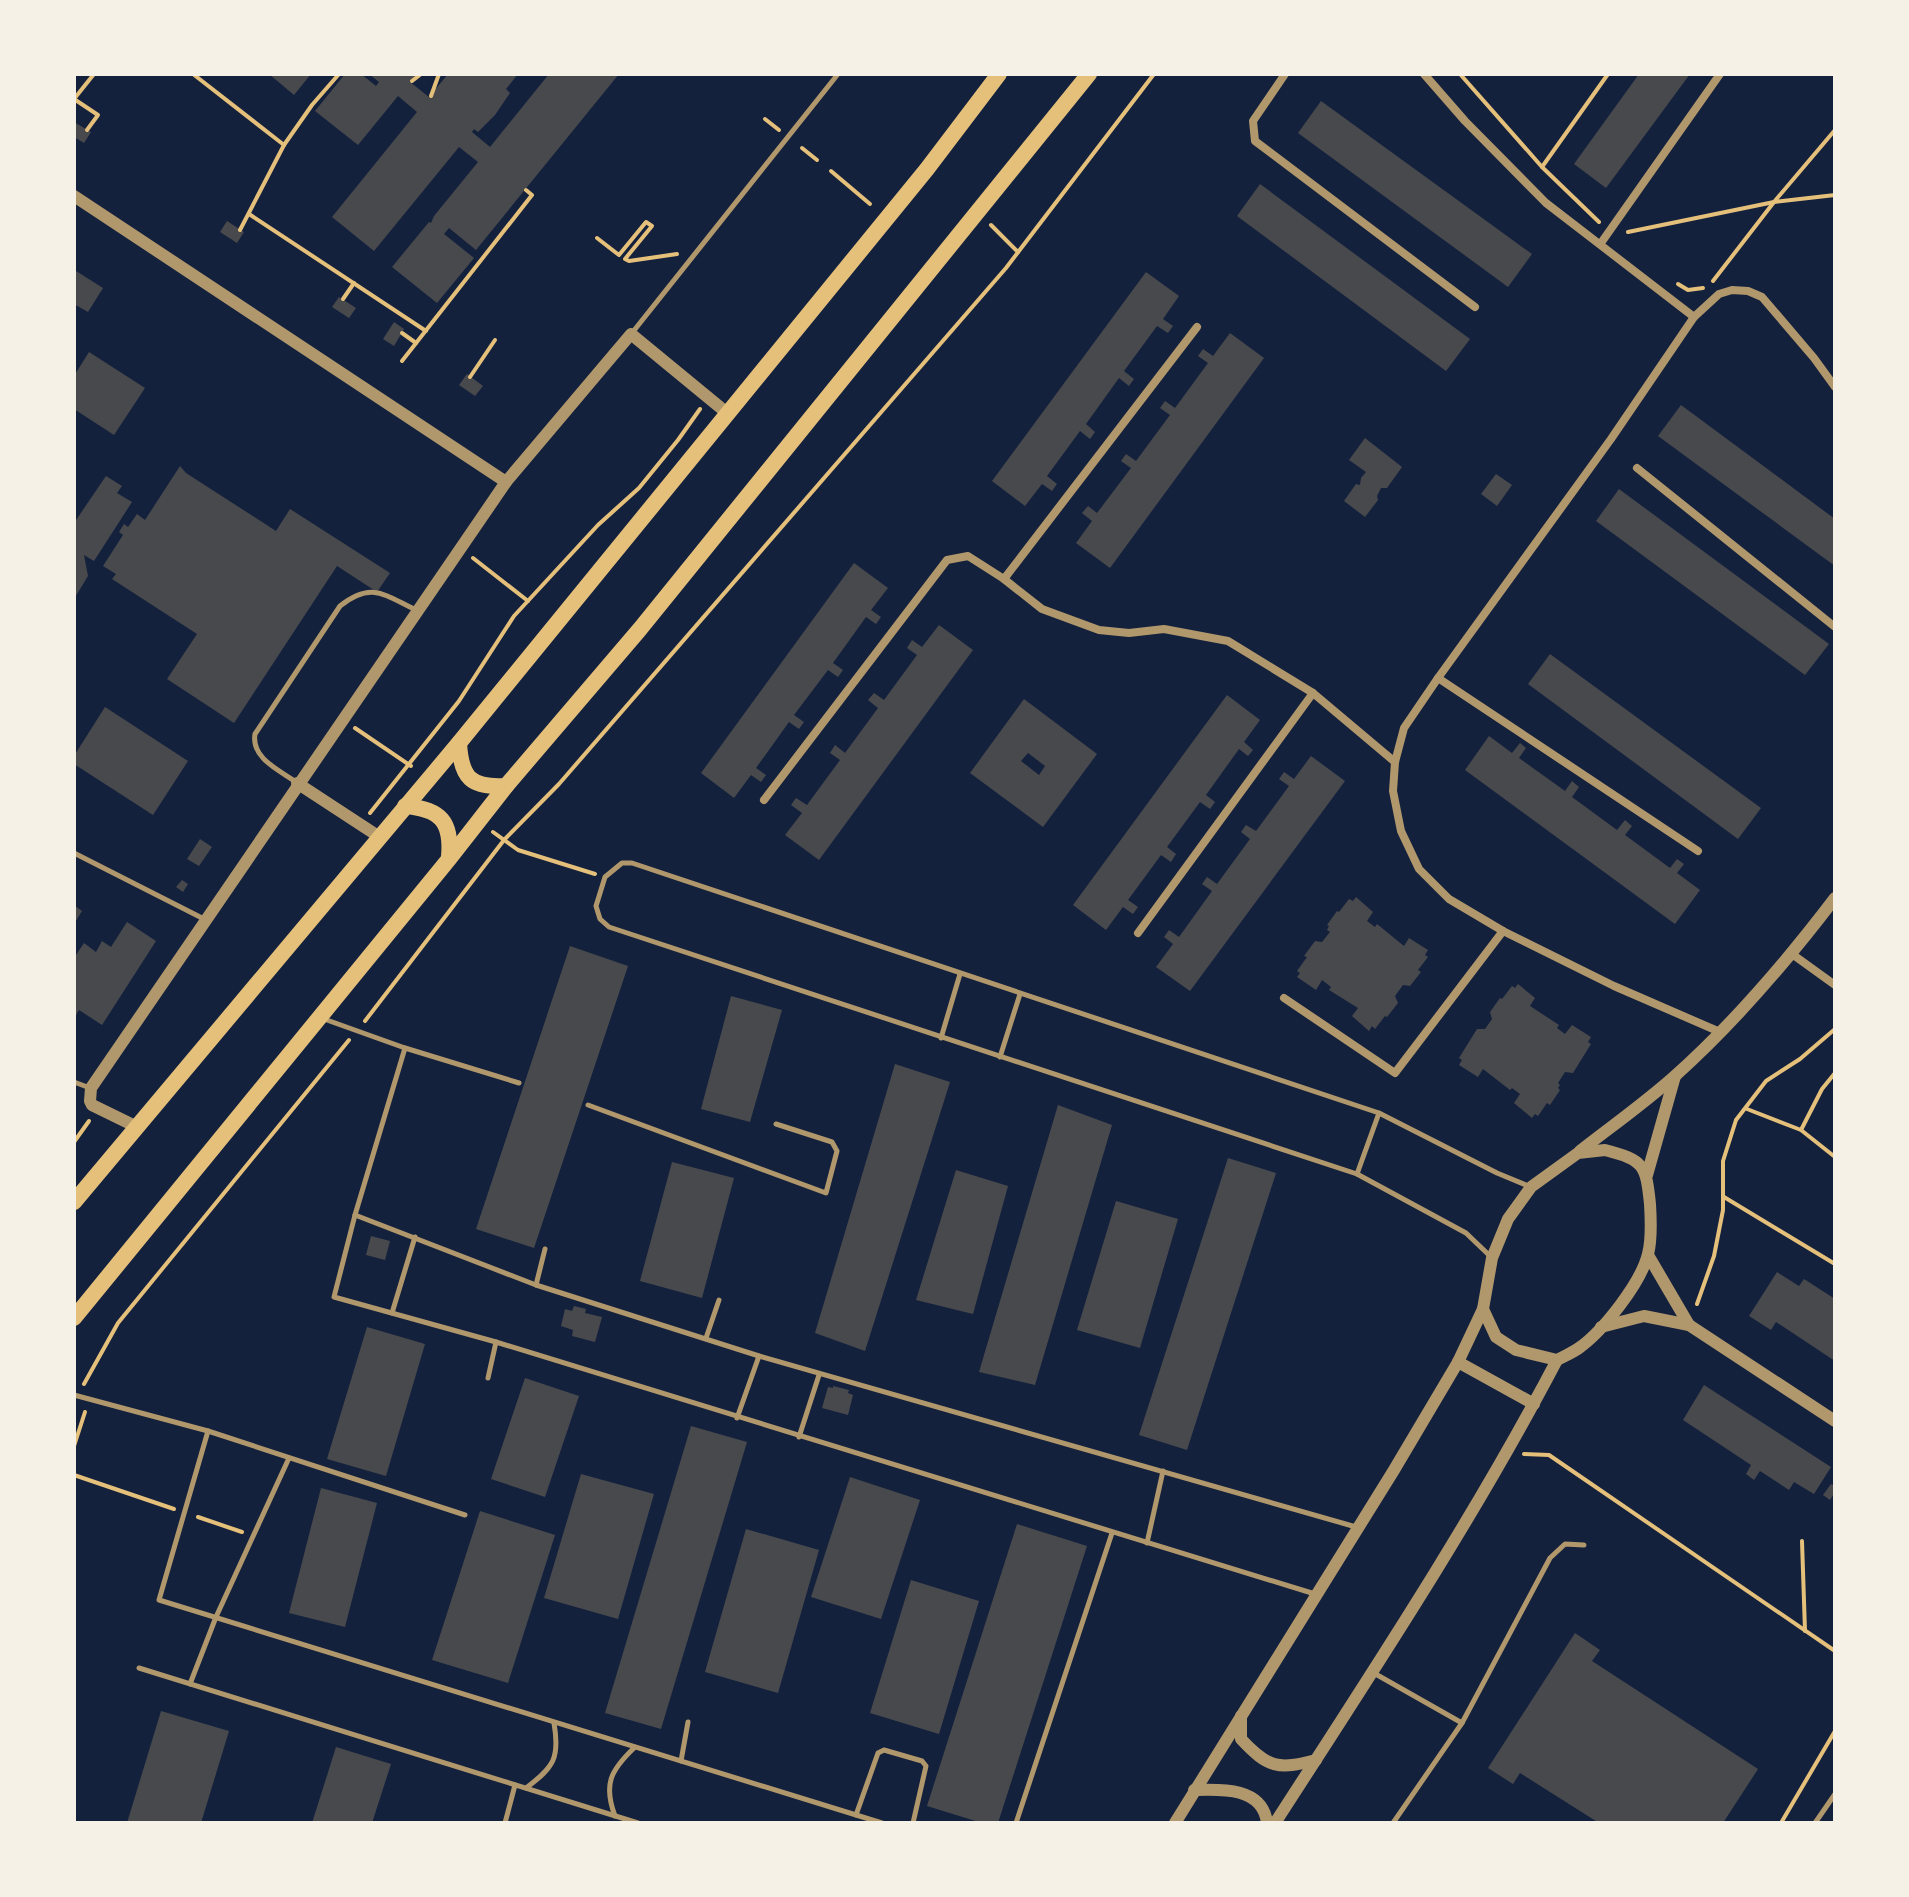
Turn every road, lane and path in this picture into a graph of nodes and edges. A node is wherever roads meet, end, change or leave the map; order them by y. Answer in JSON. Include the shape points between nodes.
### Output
{"nodes":[{"id":1,"x":94,"y":74,"type":"edge"},
{"id":2,"x":193,"y":74,"type":"edge"},
{"id":3,"x":339,"y":74,"type":"edge"},
{"id":4,"x":421,"y":74,"type":"edge"},
{"id":5,"x":439,"y":74,"type":"edge"},
{"id":6,"x":838,"y":74,"type":"edge"},
{"id":7,"x":999,"y":74,"type":"edge"},
{"id":8,"x":1089,"y":74,"type":"edge"},
{"id":9,"x":1154,"y":74,"type":"edge"},
{"id":10,"x":1285,"y":74,"type":"edge"},
{"id":11,"x":1424,"y":74,"type":"edge"},
{"id":12,"x":1608,"y":74,"type":"edge"},
{"id":13,"x":1720,"y":74,"type":"edge"},
{"id":14,"x":412,"y":81,"type":"dead end"},
{"id":15,"x":431,"y":96,"type":"dead end"},
{"id":16,"x":74,"y":99,"type":"edge"},
{"id":17,"x":765,"y":119,"type":"dead end"},
{"id":18,"x":87,"y":130,"type":"dead end"},
{"id":19,"x":781,"y":131,"type":"dead end"},
{"id":20,"x":284,"y":145,"type":"junction"},
{"id":21,"x":802,"y":148,"type":"dead end"},
{"id":22,"x":817,"y":160,"type":"dead end"},
{"id":23,"x":1542,"y":167,"type":"dead end"},
{"id":24,"x":831,"y":171,"type":"dead end"},
{"id":25,"x":526,"y":190,"type":"dead end"},
{"id":26,"x":1835,"y":195,"type":"edge"},
{"id":27,"x":74,"y":196,"type":"edge"},
{"id":28,"x":870,"y":204,"type":"dead end"},
{"id":29,"x":978,"y":211,"type":"junction"},
{"id":30,"x":249,"y":214,"type":"junction"},
{"id":31,"x":240,"y":230,"type":"dead end"},
{"id":32,"x":1628,"y":232,"type":"dead end"},
{"id":33,"x":597,"y":238,"type":"dead end"},
{"id":34,"x":1601,"y":243,"type":"junction"},
{"id":35,"x":697,"y":251,"type":"junction"},
{"id":36,"x":1018,"y":252,"type":"junction"},
{"id":37,"x":354,"y":283,"type":"junction"},
{"id":38,"x":343,"y":299,"type":"dead end"},
{"id":39,"x":1475,"y":307,"type":"dead end"},
{"id":40,"x":1694,"y":317,"type":"junction"},
{"id":41,"x":1197,"y":327,"type":"dead end"},
{"id":42,"x":426,"y":331,"type":"junction"},
{"id":43,"x":402,"y":333,"type":"dead end"},
{"id":44,"x":631,"y":334,"type":"junction"},
{"id":45,"x":495,"y":340,"type":"dead end"},
{"id":46,"x":416,"y":343,"type":"junction"},
{"id":47,"x":402,"y":361,"type":"dead end"},
{"id":48,"x":470,"y":377,"type":"dead end"},
{"id":49,"x":1835,"y":387,"type":"edge"},
{"id":50,"x":708,"y":397,"type":"junction"},
{"id":51,"x":727,"y":413,"type":"junction"},
{"id":52,"x":1637,"y":468,"type":"dead end"},
{"id":53,"x":506,"y":482,"type":"junction"},
{"id":54,"x":460,"y":548,"type":"junction"},
{"id":55,"x":1004,"y":579,"type":"junction"},
{"id":56,"x":528,"y":601,"type":"junction"},
{"id":57,"x":417,"y":610,"type":"junction"},
{"id":58,"x":1835,"y":627,"type":"edge"},
{"id":59,"x":1438,"y":678,"type":"junction"},
{"id":60,"x":1313,"y":693,"type":"junction"},
{"id":61,"x":342,"y":719,"type":"junction"},
{"id":62,"x":459,"y":743,"type":"junction"},
{"id":63,"x":1395,"y":762,"type":"junction"},
{"id":64,"x":409,"y":765,"type":"junction"},
{"id":65,"x":429,"y":779,"type":"junction"},
{"id":66,"x":297,"y":783,"type":"junction"},
{"id":67,"x":506,"y":786,"type":"junction"},
{"id":68,"x":764,"y":800,"type":"dead end"},
{"id":69,"x":405,"y":806,"type":"junction"},
{"id":70,"x":478,"y":820,"type":"junction"},
{"id":71,"x":361,"y":825,"type":"junction"},
{"id":72,"x":378,"y":836,"type":"junction"},
{"id":73,"x":504,"y":840,"type":"junction"},
{"id":74,"x":1698,"y":851,"type":"dead end"},
{"id":75,"x":74,"y":853,"type":"edge"},
{"id":76,"x":449,"y":859,"type":"junction"},
{"id":77,"x":605,"y":877,"type":"junction"},
{"id":78,"x":1835,"y":898,"type":"edge"},
{"id":79,"x":204,"y":919,"type":"junction"},
{"id":80,"x":1503,"y":931,"type":"junction"},
{"id":81,"x":1138,"y":933,"type":"dead end"},
{"id":82,"x":1792,"y":954,"type":"junction"},
{"id":83,"x":960,"y":974,"type":"junction"},
{"id":84,"x":1835,"y":985,"type":"edge"},
{"id":85,"x":1020,"y":994,"type":"junction"},
{"id":86,"x":1284,"y":998,"type":"dead end"},
{"id":87,"x":319,"y":1018,"type":"junction"},
{"id":88,"x":1835,"y":1029,"type":"edge"},
{"id":89,"x":358,"y":1030,"type":"junction"},
{"id":90,"x":1720,"y":1032,"type":"junction"},
{"id":91,"x":941,"y":1038,"type":"junction"},
{"id":92,"x":405,"y":1048,"type":"junction"},
{"id":93,"x":1000,"y":1057,"type":"junction"},
{"id":94,"x":1835,"y":1073,"type":"edge"},
{"id":95,"x":1675,"y":1076,"type":"junction"},
{"id":96,"x":74,"y":1082,"type":"edge"},
{"id":97,"x":519,"y":1083,"type":"dead end"},
{"id":98,"x":91,"y":1088,"type":"junction"},
{"id":99,"x":588,"y":1105,"type":"dead end"},
{"id":100,"x":1746,"y":1108,"type":"junction"},
{"id":101,"x":98,"y":1109,"type":"junction"},
{"id":102,"x":1379,"y":1113,"type":"junction"},
{"id":103,"x":776,"y":1124,"type":"dead end"},
{"id":104,"x":137,"y":1127,"type":"junction"},
{"id":105,"x":1801,"y":1130,"type":"junction"},
{"id":106,"x":74,"y":1142,"type":"edge"},
{"id":107,"x":1578,"y":1153,"type":"junction"},
{"id":108,"x":1835,"y":1157,"type":"edge"},
{"id":109,"x":1357,"y":1174,"type":"junction"},
{"id":110,"x":1647,"y":1175,"type":"junction"},
{"id":111,"x":1531,"y":1187,"type":"junction"},
{"id":112,"x":1723,"y":1196,"type":"junction"},
{"id":113,"x":74,"y":1202,"type":"edge"},
{"id":114,"x":355,"y":1215,"type":"junction"},
{"id":115,"x":415,"y":1237,"type":"junction"},
{"id":116,"x":545,"y":1249,"type":"dead end"},
{"id":117,"x":1648,"y":1255,"type":"junction"},
{"id":118,"x":1492,"y":1258,"type":"junction"},
{"id":119,"x":1835,"y":1264,"type":"edge"},
{"id":120,"x":536,"y":1285,"type":"junction"},
{"id":121,"x":719,"y":1300,"type":"dead end"},
{"id":122,"x":1483,"y":1309,"type":"junction"},
{"id":123,"x":392,"y":1313,"type":"junction"},
{"id":124,"x":74,"y":1318,"type":"edge"},
{"id":125,"x":1689,"y":1325,"type":"junction"},
{"id":126,"x":1601,"y":1327,"type":"junction"},
{"id":127,"x":706,"y":1338,"type":"junction"},
{"id":128,"x":496,"y":1342,"type":"junction"},
{"id":129,"x":759,"y":1356,"type":"junction"},
{"id":130,"x":1557,"y":1360,"type":"junction"},
{"id":131,"x":1458,"y":1362,"type":"junction"},
{"id":132,"x":819,"y":1375,"type":"junction"},
{"id":133,"x":488,"y":1378,"type":"dead end"},
{"id":134,"x":75,"y":1393,"type":"edge"},
{"id":135,"x":89,"y":1398,"type":"junction"},
{"id":136,"x":1534,"y":1404,"type":"junction"},
{"id":137,"x":737,"y":1418,"type":"junction"},
{"id":138,"x":1835,"y":1421,"type":"edge"},
{"id":139,"x":208,"y":1431,"type":"junction"},
{"id":140,"x":799,"y":1437,"type":"junction"},
{"id":141,"x":74,"y":1446,"type":"edge"},
{"id":142,"x":1506,"y":1454,"type":"junction"},
{"id":143,"x":289,"y":1458,"type":"junction"},
{"id":144,"x":1163,"y":1471,"type":"junction"},
{"id":145,"x":74,"y":1475,"type":"edge"},
{"id":146,"x":184,"y":1512,"type":"junction"},
{"id":147,"x":465,"y":1515,"type":"dead end"},
{"id":148,"x":1357,"y":1527,"type":"junction"},
{"id":149,"x":1112,"y":1533,"type":"junction"},
{"id":150,"x":253,"y":1536,"type":"junction"},
{"id":151,"x":1802,"y":1541,"type":"dead end"},
{"id":152,"x":1147,"y":1543,"type":"junction"},
{"id":153,"x":1584,"y":1545,"type":"dead end"},
{"id":154,"x":1316,"y":1594,"type":"junction"},
{"id":155,"x":216,"y":1617,"type":"junction"},
{"id":156,"x":1805,"y":1631,"type":"junction"},
{"id":157,"x":1835,"y":1651,"type":"edge"},
{"id":158,"x":139,"y":1668,"type":"dead end"},
{"id":159,"x":1372,"y":1672,"type":"junction"},
{"id":160,"x":190,"y":1684,"type":"junction"},
{"id":161,"x":1241,"y":1716,"type":"junction"},
{"id":162,"x":554,"y":1722,"type":"junction"},
{"id":163,"x":688,"y":1722,"type":"dead end"},
{"id":164,"x":1462,"y":1723,"type":"junction"},
{"id":165,"x":1835,"y":1731,"type":"edge"},
{"id":166,"x":635,"y":1747,"type":"junction"},
{"id":167,"x":1316,"y":1760,"type":"junction"},
{"id":168,"x":681,"y":1761,"type":"junction"},
{"id":169,"x":515,"y":1785,"type":"junction"},
{"id":170,"x":525,"y":1788,"type":"junction"},
{"id":171,"x":1194,"y":1790,"type":"junction"},
{"id":172,"x":1835,"y":1794,"type":"edge"},
{"id":173,"x":856,"y":1815,"type":"junction"},
{"id":174,"x":615,"y":1816,"type":"junction"},
{"id":175,"x":505,"y":1823,"type":"edge"},
{"id":176,"x":638,"y":1823,"type":"edge"},
{"id":177,"x":882,"y":1823,"type":"edge"},
{"id":178,"x":913,"y":1823,"type":"edge"},
{"id":179,"x":1016,"y":1823,"type":"edge"},
{"id":180,"x":1175,"y":1823,"type":"edge"},
{"id":181,"x":1267,"y":1823,"type":"edge"},
{"id":182,"x":1275,"y":1823,"type":"edge"},
{"id":183,"x":1393,"y":1823,"type":"edge"},
{"id":184,"x":1781,"y":1823,"type":"edge"},
{"id":185,"x":1815,"y":1823,"type":"edge"}],
"edges":[{"from":1,"to":16,"type":"path"},
{"from":2,"to":20,"type":"path"},
{"from":3,"to":20,"type":"path"},
{"from":4,"to":14,"type":"path"},
{"from":5,"to":15,"type":"path"},
{"from":6,"to":35,"type":"lane"},
{"from":7,"to":51,"type":"main road"},
{"from":8,"to":29,"type":"main road"},
{"from":9,"to":36,"type":"path"},
{"from":10,"to":39,"type":"street","via":[[1253,121],[1255,141]]},
{"from":11,"to":34,"type":"street","via":[[1546,203]]},
{"from":12,"to":23,"type":"path"},
{"from":13,"to":34,"type":"street"},
{"from":16,"to":18,"type":"path","via":[[98,115]]},
{"from":17,"to":19,"type":"path"},
{"from":20,"to":30,"type":"path"},
{"from":21,"to":22,"type":"path"},
{"from":24,"to":28,"type":"path"},
{"from":25,"to":42,"type":"path","via":[[532,195]]},
{"from":26,"to":32,"type":"path"},
{"from":27,"to":53,"type":"street"},
{"from":29,"to":36,"type":"path"},
{"from":29,"to":67,"type":"main road"},
{"from":30,"to":31,"type":"path"},
{"from":30,"to":37,"type":"path"},
{"from":33,"to":35,"type":"path","via":[[619,255],[646,222],[652,226],[625,259]]},
{"from":34,"to":40,"type":"street"},
{"from":35,"to":44,"type":"lane"},
{"from":36,"to":73,"type":"path","via":[[559,784]]},
{"from":37,"to":38,"type":"path"},
{"from":37,"to":42,"type":"path"},
{"from":40,"to":49,"type":"street","via":[[1719,294],[1732,290],[1762,297]]},
{"from":40,"to":59,"type":"street"},
{"from":41,"to":55,"type":"street"},
{"from":42,"to":46,"type":"path"},
{"from":43,"to":46,"type":"path"},
{"from":44,"to":50,"type":"street"},
{"from":44,"to":53,"type":"street"},
{"from":45,"to":48,"type":"path"},
{"from":46,"to":47,"type":"path"},
{"from":50,"to":51,"type":"street"},
{"from":50,"to":56,"type":"path","via":[[639,488]]},
{"from":51,"to":62,"type":"main road"},
{"from":52,"to":58,"type":"street"},
{"from":53,"to":54,"type":"street"},
{"from":54,"to":56,"type":"path"},
{"from":54,"to":57,"type":"street"},
{"from":55,"to":60,"type":"street","via":[[1042,609],[1099,630],[1164,629],[1228,641]]},
{"from":55,"to":68,"type":"street","via":[[968,556],[947,560]]},
{"from":56,"to":64,"type":"path"},
{"from":57,"to":61,"type":"street"},
{"from":57,"to":66,"type":"lane","via":[[376,592],[355,594],[340,606],[255,734],[258,754]]},
{"from":59,"to":63,"type":"street","via":[[1404,728]]},
{"from":59,"to":74,"type":"street"},
{"from":60,"to":63,"type":"street"},
{"from":60,"to":81,"type":"street"},
{"from":61,"to":64,"type":"path"},
{"from":61,"to":66,"type":"street"},
{"from":62,"to":65,"type":"main road"},
{"from":62,"to":67,"type":"main road","via":[[471,781]]},
{"from":63,"to":80,"type":"street","via":[[1393,791],[1401,831],[1419,869],[1449,899]]},
{"from":64,"to":65,"type":"path"},
{"from":64,"to":71,"type":"path"},
{"from":65,"to":69,"type":"main road"},
{"from":66,"to":71,"type":"street"},
{"from":66,"to":79,"type":"street"},
{"from":67,"to":70,"type":"main road"},
{"from":69,"to":72,"type":"main road"},
{"from":69,"to":76,"type":"main road","via":[[439,816],[448,827]]},
{"from":70,"to":73,"type":"path"},
{"from":70,"to":76,"type":"main road"},
{"from":71,"to":72,"type":"street"},
{"from":72,"to":104,"type":"main road"},
{"from":73,"to":77,"type":"path","via":[[518,850]]},
{"from":73,"to":89,"type":"path"},
{"from":75,"to":79,"type":"lane"},
{"from":76,"to":87,"type":"main road"},
{"from":77,"to":83,"type":"lane","via":[[622,863],[632,863]]},
{"from":77,"to":91,"type":"lane","via":[[596,906],[609,927]]},
{"from":78,"to":82,"type":"street"},
{"from":79,"to":98,"type":"street"},
{"from":80,"to":86,"type":"street","via":[[1395,1073]]},
{"from":80,"to":90,"type":"street"},
{"from":82,"to":84,"type":"street"},
{"from":82,"to":90,"type":"street"},
{"from":83,"to":85,"type":"lane"},
{"from":83,"to":91,"type":"lane"},
{"from":85,"to":93,"type":"lane"},
{"from":85,"to":102,"type":"lane"},
{"from":87,"to":89,"type":"lane"},
{"from":87,"to":124,"type":"main road"},
{"from":88,"to":100,"type":"path","via":[[1766,1081]]},
{"from":89,"to":92,"type":"lane"},
{"from":89,"to":134,"type":"path","via":[[118,1323]]},
{"from":90,"to":95,"type":"street"},
{"from":91,"to":93,"type":"lane"},
{"from":92,"to":97,"type":"lane"},
{"from":92,"to":114,"type":"lane"},
{"from":93,"to":109,"type":"lane"},
{"from":94,"to":105,"type":"path"},
{"from":95,"to":107,"type":"street"},
{"from":95,"to":110,"type":"street"},
{"from":96,"to":98,"type":"lane"},
{"from":98,"to":101,"type":"street","via":[[90,1101]]},
{"from":99,"to":103,"type":"lane","via":[[826,1193],[837,1151],[832,1142]]},
{"from":100,"to":105,"type":"path"},
{"from":100,"to":112,"type":"path","via":[[1736,1120],[1723,1161]]},
{"from":101,"to":104,"type":"street"},
{"from":101,"to":106,"type":"path"},
{"from":102,"to":109,"type":"lane"},
{"from":102,"to":111,"type":"lane"},
{"from":104,"to":113,"type":"main road"},
{"from":105,"to":108,"type":"path"},
{"from":107,"to":110,"type":"street","via":[[1605,1150],[1633,1157]]},
{"from":107,"to":111,"type":"street"},
{"from":109,"to":118,"type":"lane","via":[[1466,1233]]},
{"from":110,"to":117,"type":"street"},
{"from":111,"to":118,"type":"street","via":[[1508,1219]]},
{"from":112,"to":119,"type":"path"},
{"from":112,"to":125,"type":"path","via":[[1714,1256]]},
{"from":114,"to":115,"type":"lane"},
{"from":114,"to":123,"type":"lane","via":[[334,1297]]},
{"from":115,"to":120,"type":"lane"},
{"from":115,"to":123,"type":"lane"},
{"from":116,"to":120,"type":"lane"},
{"from":117,"to":125,"type":"street"},
{"from":117,"to":126,"type":"street","via":[[1633,1286]]},
{"from":118,"to":122,"type":"street"},
{"from":120,"to":127,"type":"lane"},
{"from":121,"to":127,"type":"lane"},
{"from":122,"to":130,"type":"street","via":[[1496,1337],[1516,1350]]},
{"from":122,"to":131,"type":"street"},
{"from":123,"to":128,"type":"lane"},
{"from":125,"to":126,"type":"street","via":[[1644,1316]]},
{"from":125,"to":138,"type":"street"},
{"from":126,"to":130,"type":"street"},
{"from":127,"to":129,"type":"lane"},
{"from":128,"to":133,"type":"lane"},
{"from":128,"to":137,"type":"lane"},
{"from":129,"to":132,"type":"lane"},
{"from":129,"to":137,"type":"lane"},
{"from":130,"to":136,"type":"street"},
{"from":131,"to":136,"type":"street"},
{"from":131,"to":148,"type":"street"},
{"from":132,"to":140,"type":"lane"},
{"from":132,"to":144,"type":"lane"},
{"from":134,"to":135,"type":"lane"},
{"from":135,"to":139,"type":"lane"},
{"from":135,"to":141,"type":"path"},
{"from":136,"to":142,"type":"street"},
{"from":137,"to":140,"type":"lane"},
{"from":139,"to":143,"type":"lane"},
{"from":139,"to":146,"type":"lane"},
{"from":140,"to":149,"type":"lane"},
{"from":142,"to":156,"type":"path","via":[[1549,1455]]},
{"from":142,"to":159,"type":"street"},
{"from":143,"to":147,"type":"lane"},
{"from":143,"to":150,"type":"lane"},
{"from":144,"to":148,"type":"lane"},
{"from":144,"to":152,"type":"lane"},
{"from":145,"to":146,"type":"path"},
{"from":146,"to":150,"type":"path"},
{"from":146,"to":155,"type":"lane","via":[[159,1600]]},
{"from":148,"to":154,"type":"street"},
{"from":149,"to":152,"type":"lane"},
{"from":149,"to":179,"type":"lane"},
{"from":150,"to":155,"type":"lane"},
{"from":151,"to":156,"type":"path"},
{"from":152,"to":154,"type":"lane"},
{"from":153,"to":164,"type":"lane","via":[[1565,1544],[1550,1558]]},
{"from":154,"to":161,"type":"street"},
{"from":155,"to":160,"type":"lane"},
{"from":155,"to":162,"type":"lane"},
{"from":156,"to":157,"type":"path"},
{"from":158,"to":160,"type":"lane"},
{"from":159,"to":164,"type":"lane"},
{"from":159,"to":167,"type":"street"},
{"from":160,"to":169,"type":"lane"},
{"from":161,"to":167,"type":"street","via":[[1241,1739],[1259,1758],[1274,1766]]},
{"from":161,"to":171,"type":"street"},
{"from":162,"to":166,"type":"lane"},
{"from":162,"to":170,"type":"lane","via":[[555,1757],[547,1773]]},
{"from":163,"to":168,"type":"lane"},
{"from":164,"to":183,"type":"lane"},
{"from":165,"to":184,"type":"path"},
{"from":166,"to":168,"type":"lane"},
{"from":166,"to":174,"type":"lane","via":[[609,1782]]},
{"from":167,"to":182,"type":"street"},
{"from":168,"to":173,"type":"lane"},
{"from":169,"to":170,"type":"lane"},
{"from":169,"to":175,"type":"lane"},
{"from":170,"to":174,"type":"lane"},
{"from":171,"to":180,"type":"street"},
{"from":171,"to":181,"type":"street","via":[[1234,1790],[1252,1797]]},
{"from":172,"to":185,"type":"lane"},
{"from":173,"to":177,"type":"lane"},
{"from":173,"to":178,"type":"lane","via":[[878,1753],[884,1750],[926,1766]]},
{"from":174,"to":176,"type":"lane"}]}
